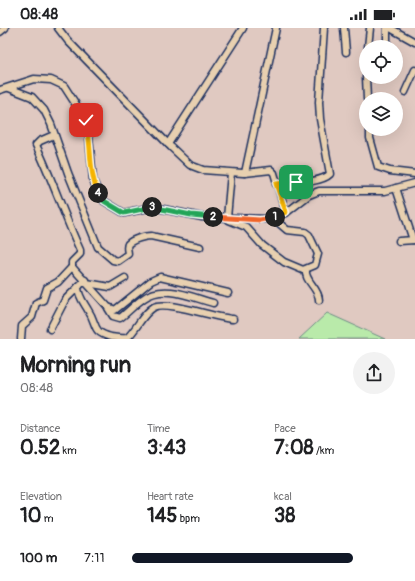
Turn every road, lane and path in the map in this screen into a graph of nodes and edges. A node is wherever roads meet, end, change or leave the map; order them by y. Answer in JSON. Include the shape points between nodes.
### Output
{"nodes":[{"id":1,"x":5,"y":28,"type":"edge"},
{"id":2,"x":58,"y":28,"type":"edge"},
{"id":3,"x":243,"y":28,"type":"edge"},
{"id":4,"x":276,"y":28,"type":"edge"},
{"id":5,"x":324,"y":28,"type":"edge"},
{"id":6,"x":344,"y":28,"type":"edge"},
{"id":7,"x":370,"y":28,"type":"edge"},
{"id":8,"x":387,"y":28,"type":"edge"},
{"id":9,"x":390,"y":28,"type":"edge"},
{"id":10,"x":0,"y":32,"type":"edge"},
{"id":11,"x":369,"y":40,"type":"edge"},
{"id":12,"x":387,"y":40,"type":"edge"},
{"id":13,"x":415,"y":42,"type":"edge"},
{"id":14,"x":346,"y":52,"type":"dead end"},
{"id":15,"x":415,"y":70,"type":"edge"},
{"id":16,"x":9,"y":88,"type":"junction"},
{"id":17,"x":0,"y":90,"type":"edge"},
{"id":18,"x":405,"y":92,"type":"dead end"},
{"id":19,"x":54,"y":135,"type":"junction"},
{"id":20,"x":370,"y":136,"type":"edge"},
{"id":21,"x":168,"y":144,"type":"junction"},
{"id":22,"x":231,"y":173,"type":"junction"},
{"id":23,"x":245,"y":173,"type":"junction"},
{"id":24,"x":415,"y":174,"type":"edge"},
{"id":25,"x":415,"y":183,"type":"edge"},
{"id":26,"x":276,"y":184,"type":"junction"},
{"id":27,"x":396,"y":188,"type":"junction"},
{"id":28,"x":286,"y":212,"type":"junction"},
{"id":29,"x":227,"y":218,"type":"junction"},
{"id":30,"x":273,"y":218,"type":"junction"},
{"id":31,"x":414,"y":240,"type":"edge"},
{"id":32,"x":399,"y":241,"type":"dead end"},
{"id":33,"x":200,"y":247,"type":"dead end"},
{"id":34,"x":72,"y":267,"type":"junction"},
{"id":35,"x":306,"y":270,"type":"junction"},
{"id":36,"x":125,"y":278,"type":"dead end"},
{"id":37,"x":86,"y":281,"type":"junction"},
{"id":38,"x":182,"y":283,"type":"junction"},
{"id":39,"x":79,"y":286,"type":"junction"},
{"id":40,"x":228,"y":293,"type":"dead end"},
{"id":41,"x":179,"y":294,"type":"junction"},
{"id":42,"x":319,"y":300,"type":"dead end"},
{"id":43,"x":213,"y":303,"type":"dead end"},
{"id":44,"x":108,"y":308,"type":"junction"},
{"id":45,"x":233,"y":319,"type":"dead end"},
{"id":46,"x":50,"y":329,"type":"dead end"},
{"id":47,"x":21,"y":339,"type":"edge"}],
"edges":[{"from":1,"to":10,"type":"street"},
{"from":2,"to":21,"type":"street"},
{"from":3,"to":21,"type":"street"},
{"from":4,"to":23,"type":"street"},
{"from":5,"to":26,"type":"street","via":[[319,102],[330,174],[317,180]]},
{"from":6,"to":14,"type":"street"},
{"from":7,"to":11,"type":"street"},
{"from":8,"to":12,"type":"street"},
{"from":9,"to":13,"type":"street"},
{"from":15,"to":18,"type":"street"},
{"from":16,"to":17,"type":"street"},
{"from":16,"to":19,"type":"street","via":[[35,99],[46,115]]},
{"from":16,"to":29,"type":"street","via":[[34,79],[51,80],[64,86],[86,120],[93,180],[104,201],[112,206],[124,213],[153,207],[191,215]]},
{"from":19,"to":33,"type":"street","via":[[82,210],[101,250],[118,261],[128,254],[129,243],[152,236]]},
{"from":19,"to":34,"type":"street","via":[[36,145],[80,250],[80,254],[72,262]]},
{"from":20,"to":24,"type":"street","via":[[378,167]]},
{"from":21,"to":22,"type":"street","via":[[197,168]]},
{"from":22,"to":23,"type":"street"},
{"from":22,"to":29,"type":"street"},
{"from":23,"to":26,"type":"street","via":[[272,170]]},
{"from":25,"to":27,"type":"street"},
{"from":26,"to":28,"type":"street"},
{"from":27,"to":28,"type":"street","via":[[380,191],[320,191],[309,195]]},
{"from":27,"to":31,"type":"street"},
{"from":28,"to":30,"type":"street"},
{"from":29,"to":30,"type":"street"},
{"from":29,"to":35,"type":"street","via":[[232,223],[246,227],[262,245],[284,262]]},
{"from":30,"to":35,"type":"street","via":[[286,229],[305,232],[312,237],[318,260]]},
{"from":31,"to":32,"type":"street"},
{"from":34,"to":37,"type":"street"},
{"from":34,"to":47,"type":"street","via":[[58,282],[47,288],[43,300],[36,302],[32,317],[22,326]]},
{"from":35,"to":42,"type":"street","via":[[306,276],[318,292]]},
{"from":36,"to":37,"type":"street","via":[[110,286]]},
{"from":37,"to":39,"type":"street"},
{"from":37,"to":44,"type":"street"},
{"from":38,"to":40,"type":"street"},
{"from":38,"to":41,"type":"street"},
{"from":38,"to":44,"type":"street","via":[[157,277],[115,310]]},
{"from":39,"to":45,"type":"street","via":[[80,297],[97,331],[119,338],[127,338],[148,312],[158,306]]},
{"from":39,"to":46,"type":"street","via":[[65,300]]},
{"from":41,"to":43,"type":"street"},
{"from":41,"to":44,"type":"street","via":[[163,291],[154,293],[143,298],[119,318],[113,316]]}]}
